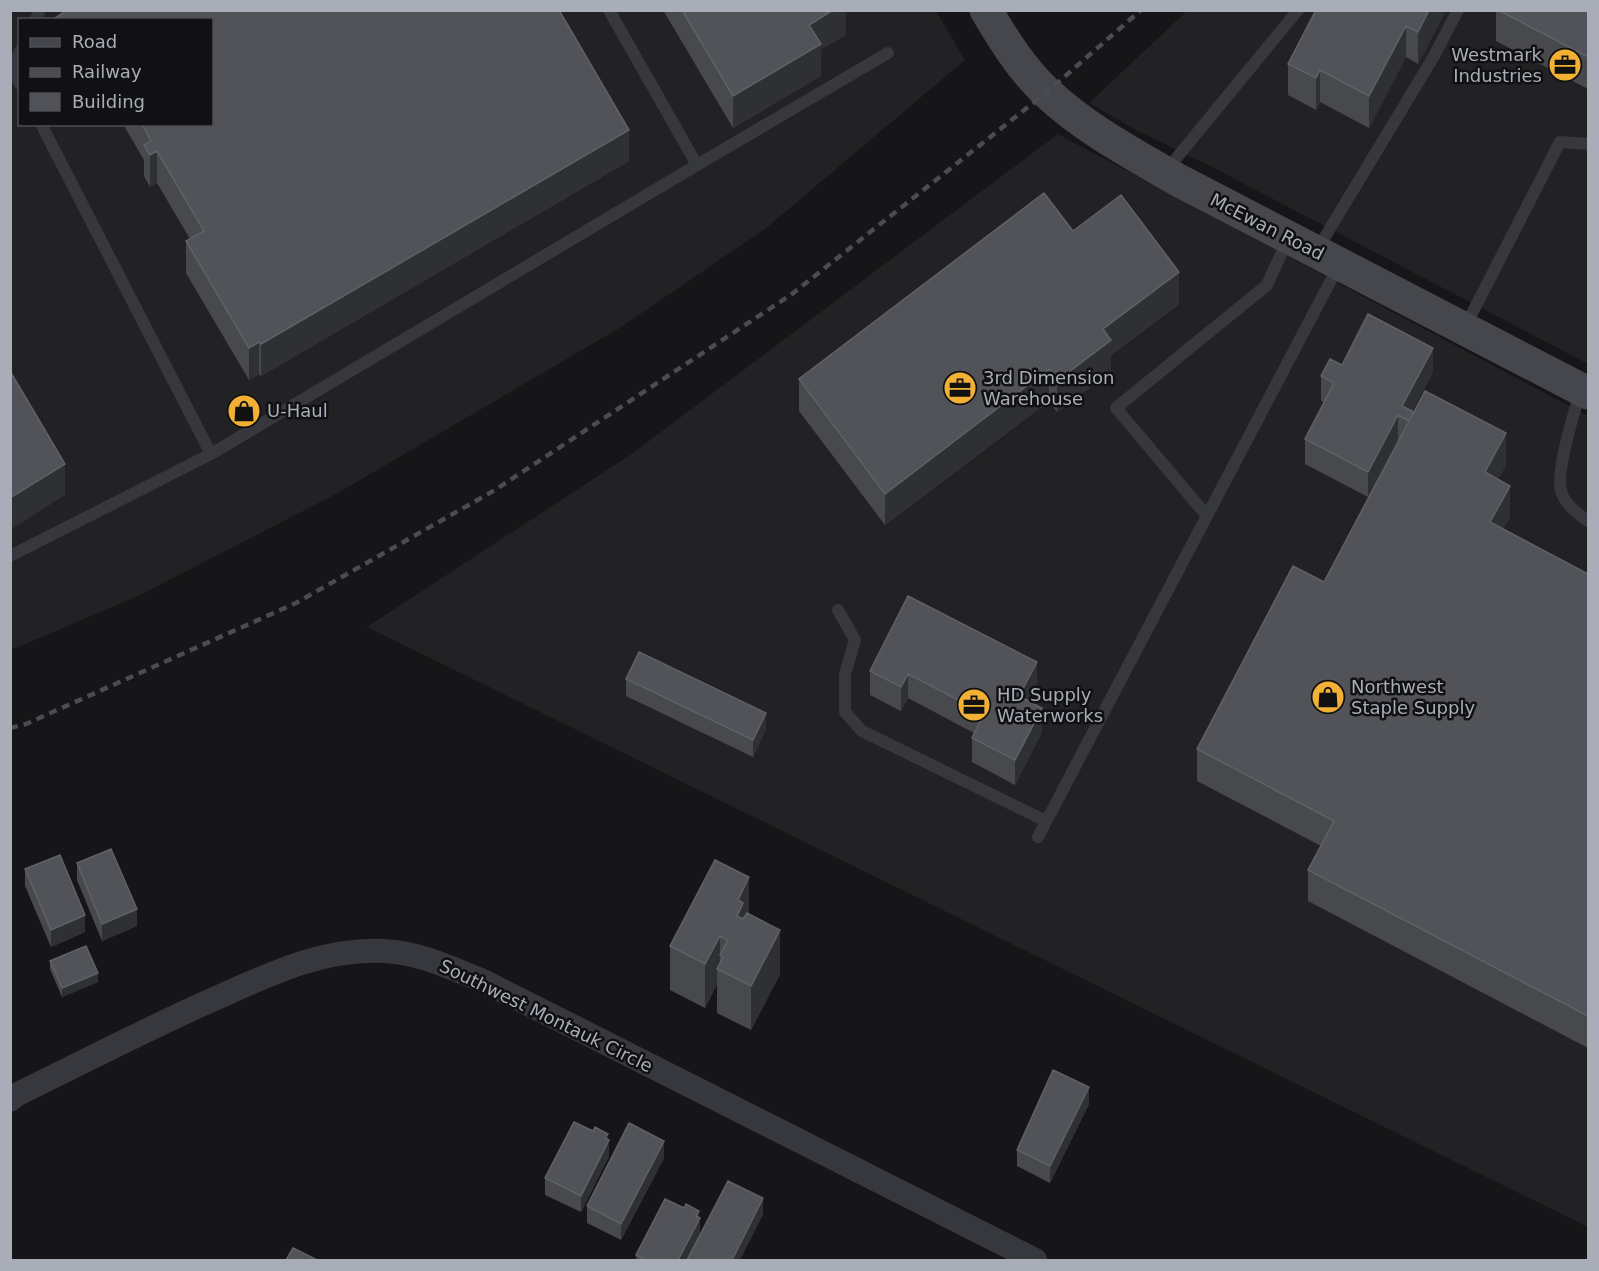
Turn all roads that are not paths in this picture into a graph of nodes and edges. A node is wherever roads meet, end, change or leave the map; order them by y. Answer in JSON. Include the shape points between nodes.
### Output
{"nodes":[{"id":1,"x":609,"y":10,"type":"edge"},
{"id":2,"x":986,"y":10,"type":"edge"},
{"id":3,"x":1298,"y":10,"type":"edge"},
{"id":4,"x":1458,"y":10,"type":"edge"},
{"id":5,"x":888,"y":53,"type":"dead end"},
{"id":6,"x":18,"y":55,"type":"edge"},
{"id":7,"x":18,"y":80,"type":"edge"},
{"id":8,"x":42,"y":126,"type":"edge"},
{"id":9,"x":1588,"y":144,"type":"edge"},
{"id":10,"x":698,"y":165,"type":"junction"},
{"id":11,"x":1165,"y":172,"type":"junction"},
{"id":12,"x":1315,"y":251,"type":"junction"},
{"id":13,"x":1464,"y":328,"type":"junction"},
{"id":14,"x":1585,"y":391,"type":"edge"},
{"id":15,"x":211,"y":454,"type":"junction"},
{"id":16,"x":1207,"y":516,"type":"junction"},
{"id":17,"x":1588,"y":521,"type":"edge"},
{"id":18,"x":10,"y":556,"type":"edge"},
{"id":19,"x":838,"y":610,"type":"dead end"},
{"id":20,"x":1046,"y":820,"type":"junction"},
{"id":21,"x":1038,"y":837,"type":"dead end"},
{"id":22,"x":10,"y":1100,"type":"edge"},
{"id":23,"x":1035,"y":1260,"type":"edge"}],
"edges":[{"from":1,"to":10,"type":"lane"},
{"from":2,"to":11,"type":"street","name":"McEwan Road","via":[[1017,59],[1047,92],[1087,124]]},
{"from":3,"to":11,"type":"lane"},
{"from":4,"to":12,"type":"lane","via":[[1434,57]]},
{"from":5,"to":10,"type":"lane"},
{"from":6,"to":7,"type":"lane","via":[[11,68]]},
{"from":8,"to":15,"type":"lane"},
{"from":9,"to":13,"type":"lane","via":[[1560,142]]},
{"from":10,"to":15,"type":"lane"},
{"from":11,"to":12,"type":"street","name":"McEwan Road"},
{"from":12,"to":13,"type":"street","name":"McEwan Road"},
{"from":12,"to":16,"type":"lane"},
{"from":12,"to":16,"type":"lane","via":[[1267,285],[1116,408]]},
{"from":13,"to":14,"type":"street","name":"McEwan Road"},
{"from":14,"to":17,"type":"lane","via":[[1563,458],[1561,493],[1572,509]]},
{"from":15,"to":18,"type":"lane"},
{"from":16,"to":20,"type":"lane"},
{"from":19,"to":20,"type":"lane","via":[[855,640],[844,674],[845,712],[862,731]]},
{"from":20,"to":21,"type":"lane"},
{"from":22,"to":23,"type":"street","name":"Southwest Montauk Circle","via":[[167,1021],[286,967],[341,954],[384,951],[428,959],[483,981]]}]}
